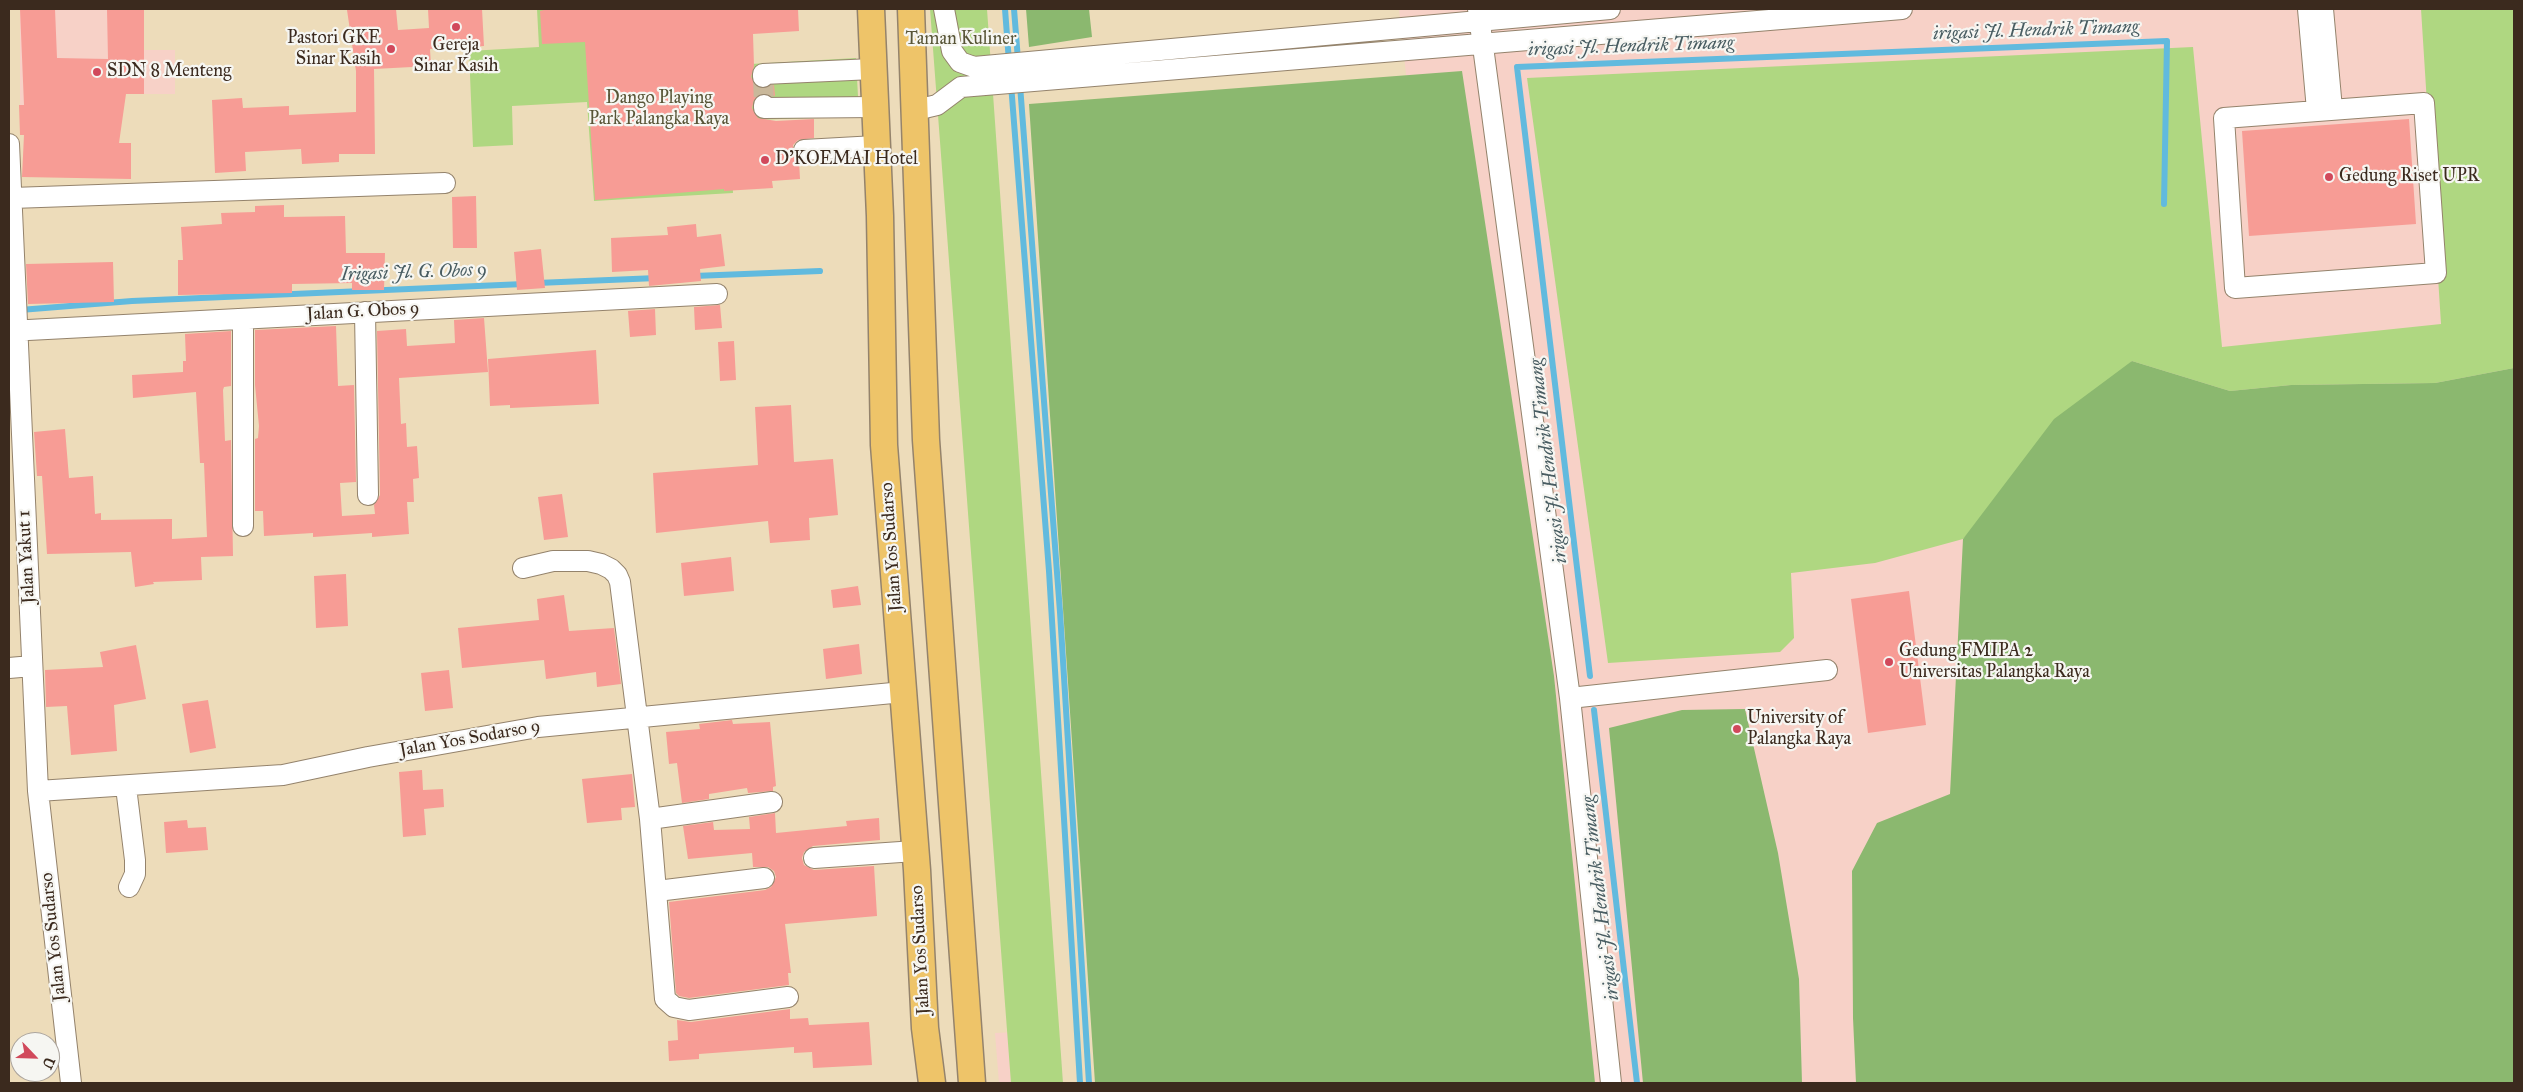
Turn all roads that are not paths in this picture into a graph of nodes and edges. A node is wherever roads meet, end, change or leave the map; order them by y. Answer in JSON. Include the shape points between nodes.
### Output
{"nodes":[{"id":1,"x":871,"y":9,"type":"edge"},
{"id":2,"x":911,"y":9,"type":"edge"},
{"id":3,"x":944,"y":9,"type":"edge"},
{"id":4,"x":1610,"y":9,"type":"edge"},
{"id":5,"x":1902,"y":9,"type":"edge"},
{"id":6,"x":2308,"y":9,"type":"edge"},
{"id":7,"x":2323,"y":9,"type":"edge"},
{"id":8,"x":1479,"y":14,"type":"edge"},
{"id":9,"x":1482,"y":42,"type":"junction"},
{"id":10,"x":873,"y":69,"type":"junction"},
{"id":11,"x":763,"y":78,"type":"dead end"},
{"id":12,"x":764,"y":105,"type":"dead end"},
{"id":13,"x":875,"y":107,"type":"junction"},
{"id":14,"x":2324,"y":109,"type":"junction"},
{"id":15,"x":916,"y":110,"type":"junction"},
{"id":16,"x":9,"y":144,"type":"edge"},
{"id":17,"x":876,"y":146,"type":"junction"},
{"id":18,"x":804,"y":150,"type":"dead end"},
{"id":19,"x":445,"y":183,"type":"dead end"},
{"id":20,"x":12,"y":198,"type":"junction"},
{"id":21,"x":717,"y":294,"type":"dead end"},
{"id":22,"x":366,"y":312,"type":"junction"},
{"id":23,"x":243,"y":319,"type":"junction"},
{"id":24,"x":13,"y":331,"type":"edge"},
{"id":25,"x":368,"y":495,"type":"dead end"},
{"id":26,"x":243,"y":526,"type":"dead end"},
{"id":27,"x":523,"y":568,"type":"dead end"},
{"id":28,"x":32,"y":666,"type":"junction"},
{"id":29,"x":9,"y":668,"type":"edge"},
{"id":30,"x":1827,"y":670,"type":"dead end"},
{"id":31,"x":903,"y":692,"type":"junction"},
{"id":32,"x":1570,"y":698,"type":"junction"},
{"id":33,"x":636,"y":718,"type":"junction"},
{"id":34,"x":126,"y":786,"type":"junction"},
{"id":35,"x":38,"y":791,"type":"junction"},
{"id":36,"x":772,"y":802,"type":"dead end"},
{"id":37,"x":650,"y":819,"type":"junction"},
{"id":38,"x":915,"y":851,"type":"junction"},
{"id":39,"x":814,"y":858,"type":"dead end"},
{"id":40,"x":764,"y":878,"type":"dead end"},
{"id":41,"x":129,"y":887,"type":"dead end"},
{"id":42,"x":657,"y":891,"type":"junction"},
{"id":43,"x":788,"y":997,"type":"dead end"},
{"id":44,"x":71,"y":1083,"type":"edge"},
{"id":45,"x":932,"y":1083,"type":"edge"},
{"id":46,"x":972,"y":1083,"type":"edge"},
{"id":47,"x":1611,"y":1083,"type":"edge"}],
"edges":[{"from":1,"to":10,"type":"main road","name":"Jalan Yos Sudarso"},
{"from":2,"to":15,"type":"main road"},
{"from":3,"to":8,"type":"street","via":[[952,51],[960,62],[974,66]]},
{"from":4,"to":8,"type":"street"},
{"from":5,"to":9,"type":"street"},
{"from":6,"to":14,"type":"street"},
{"from":7,"to":14,"type":"street"},
{"from":8,"to":9,"type":"street"},
{"from":9,"to":15,"type":"street","via":[[961,87],[936,105]]},
{"from":9,"to":32,"type":"street"},
{"from":10,"to":11,"type":"street","via":[[762,74]]},
{"from":10,"to":13,"type":"main road","name":"Jalan Yos Sudarso"},
{"from":12,"to":13,"type":"street","via":[[764,108]]},
{"from":13,"to":17,"type":"main road","name":"Jalan Yos Sudarso"},
{"from":14,"to":14,"type":"street","via":[[2224,118],[2234,288],[2436,273],[2424,103]]},
{"from":15,"to":46,"type":"main road","via":[[926,440]]},
{"from":16,"to":20,"type":"street","name":"Jalan Yakut 1"},
{"from":17,"to":18,"type":"street"},
{"from":17,"to":31,"type":"main road","name":"Jalan Yos Sudarso","via":[[884,445]]},
{"from":19,"to":20,"type":"street"},
{"from":20,"to":24,"type":"street","name":"Jalan Yakut 1"},
{"from":21,"to":22,"type":"street","name":"Jalan G. Obos 9"},
{"from":22,"to":23,"type":"street","name":"Jalan G. Obos 9"},
{"from":22,"to":25,"type":"street"},
{"from":23,"to":24,"type":"street","name":"Jalan G. Obos 9"},
{"from":23,"to":26,"type":"street"},
{"from":24,"to":28,"type":"street","name":"Jalan Yakut 1"},
{"from":27,"to":33,"type":"street","via":[[553,561],[588,561],[601,564],[617,575]]},
{"from":28,"to":29,"type":"street"},
{"from":28,"to":35,"type":"street","name":"Jalan Yakut 1"},
{"from":30,"to":32,"type":"street"},
{"from":31,"to":33,"type":"street","name":"Jalan Yos Sodarso 9"},
{"from":31,"to":38,"type":"main road","name":"Jalan Yos Sudarso"},
{"from":32,"to":47,"type":"street"},
{"from":33,"to":34,"type":"street","name":"Jalan Yos Sodarso 9","via":[[538,727],[283,775]]},
{"from":33,"to":37,"type":"street"},
{"from":34,"to":35,"type":"street","name":"Jalan Yos Sodarso 9"},
{"from":34,"to":41,"type":"street","via":[[135,860]]},
{"from":35,"to":44,"type":"street","name":"Jalan Yos Sudarso"},
{"from":36,"to":37,"type":"street"},
{"from":37,"to":42,"type":"street"},
{"from":38,"to":39,"type":"street"},
{"from":38,"to":45,"type":"main road","name":"Jalan Yos Sudarso","via":[[925,1028]]},
{"from":40,"to":42,"type":"street"},
{"from":42,"to":43,"type":"street","via":[[665,998],[674,1007],[689,1010]]}]}
